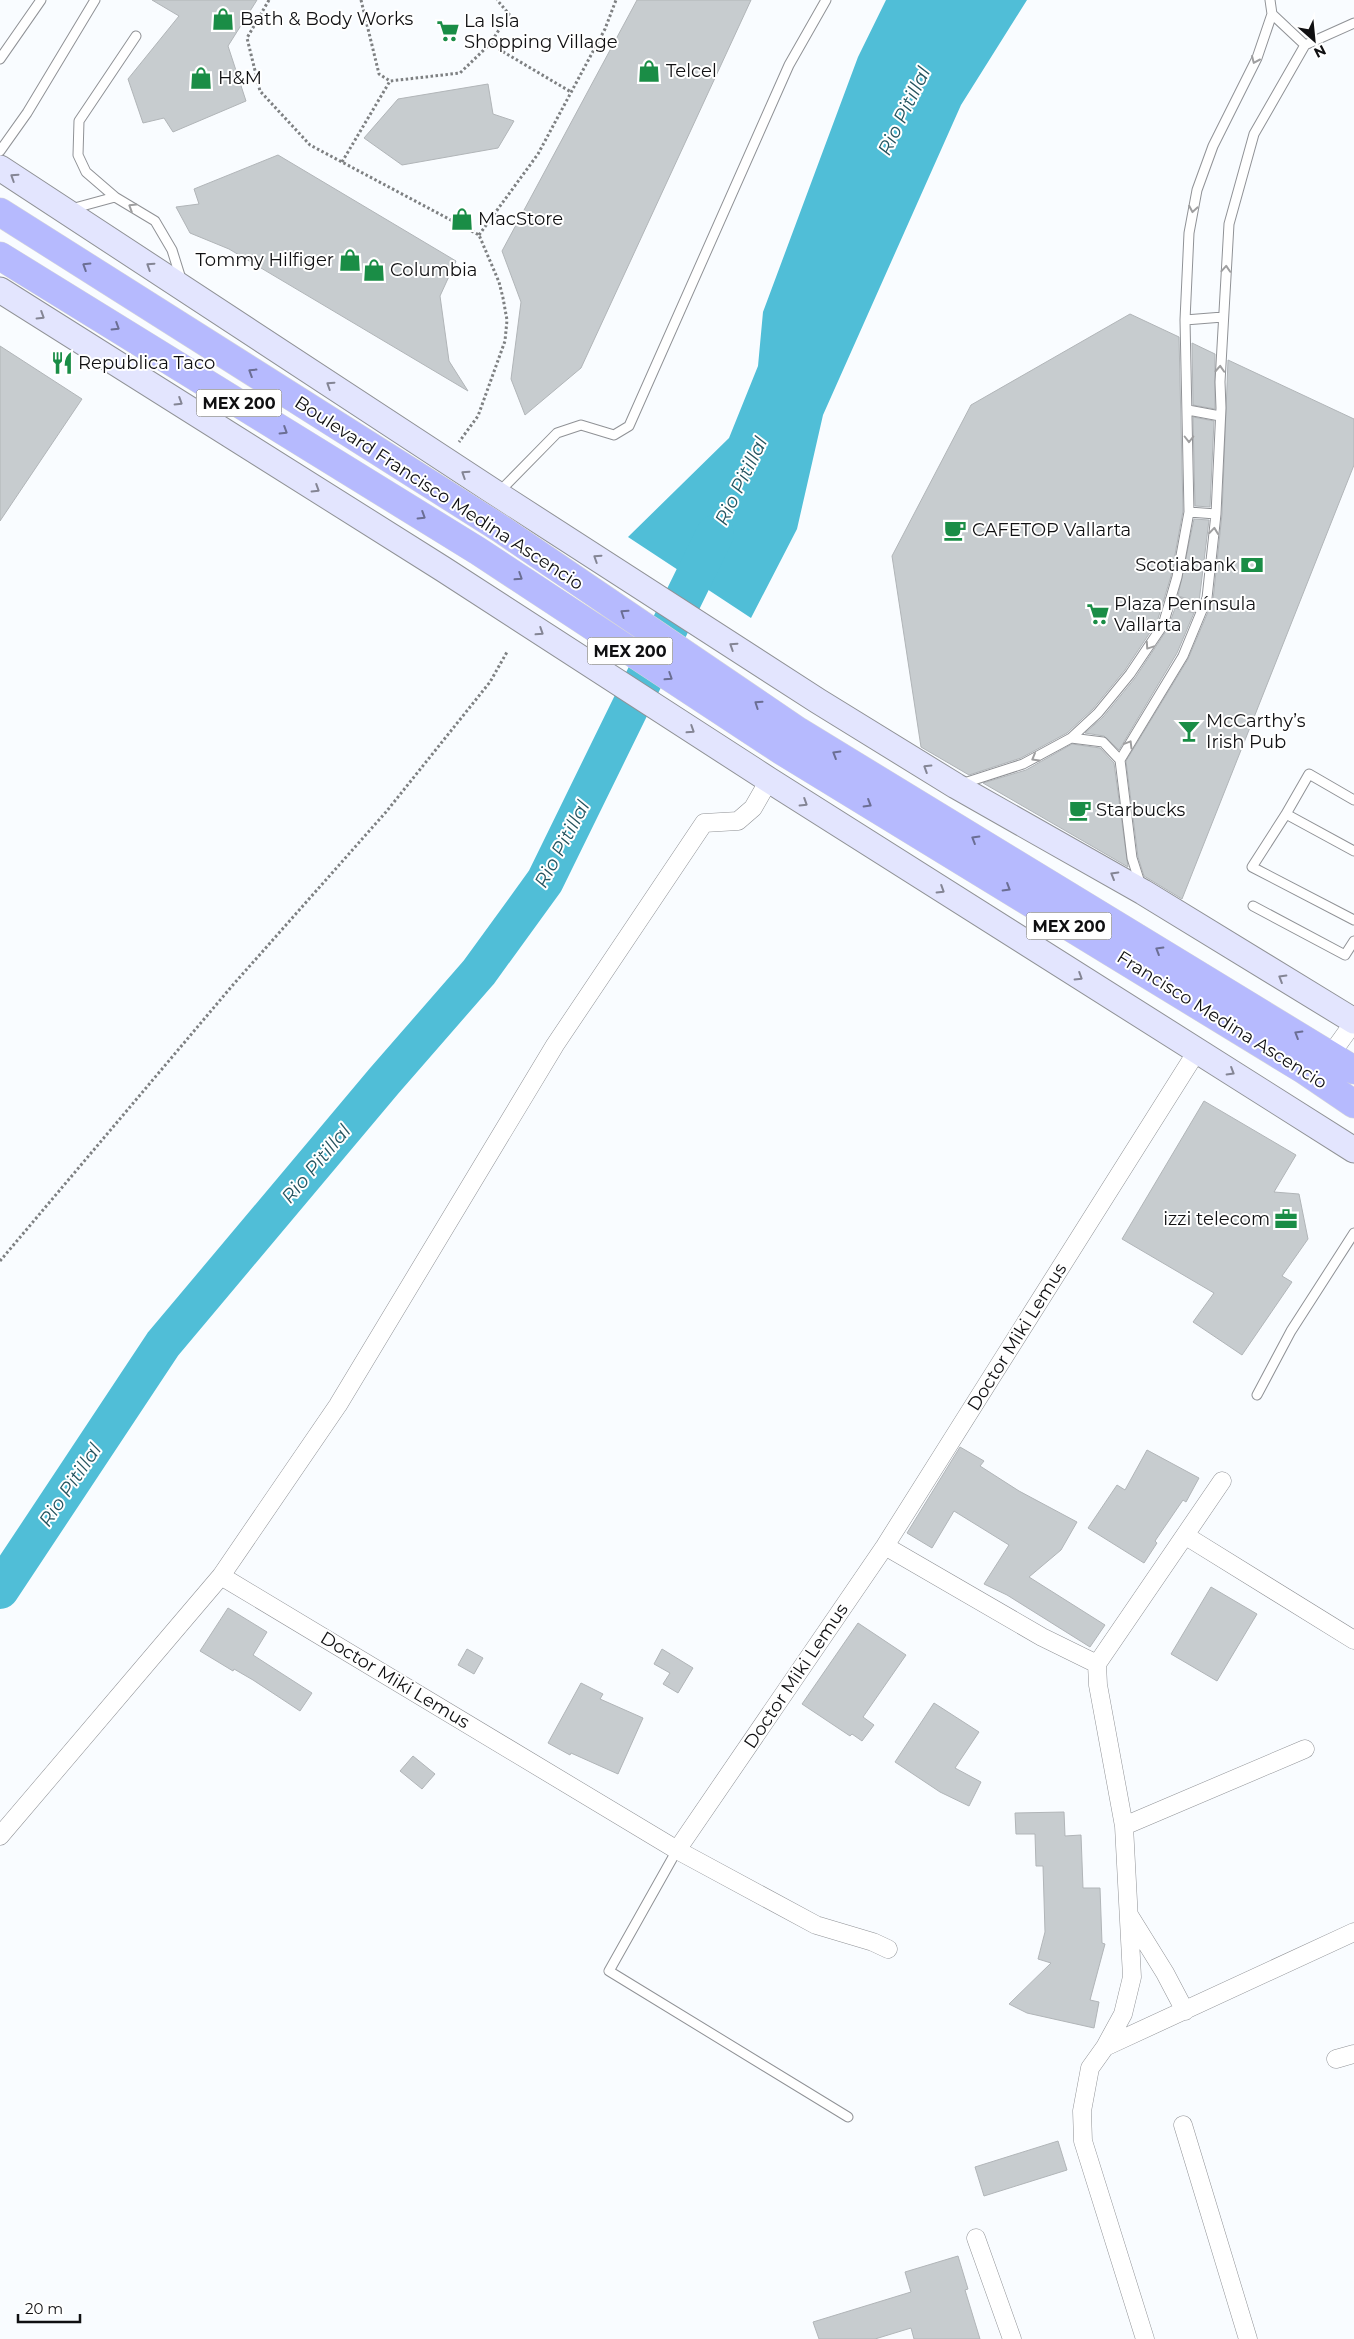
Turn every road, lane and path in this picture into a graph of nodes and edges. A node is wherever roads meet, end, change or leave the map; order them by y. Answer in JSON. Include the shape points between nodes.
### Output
{"nodes":[{"id":1,"x":41,"y":0,"type":"edge"},
{"id":2,"x":95,"y":0,"type":"edge"},
{"id":3,"x":269,"y":0,"type":"edge"},
{"id":4,"x":361,"y":0,"type":"edge"},
{"id":5,"x":497,"y":0,"type":"edge"},
{"id":6,"x":616,"y":0,"type":"edge"},
{"id":7,"x":826,"y":0,"type":"edge"},
{"id":8,"x":1270,"y":0,"type":"edge"},
{"id":9,"x":1272,"y":14,"type":"junction"},
{"id":10,"x":1354,"y":23,"type":"edge"},
{"id":11,"x":136,"y":36,"type":"dead end"},
{"id":12,"x":490,"y":44,"type":"junction"},
{"id":13,"x":1306,"y":45,"type":"junction"},
{"id":14,"x":0,"y":59,"type":"edge"},
{"id":15,"x":390,"y":81,"type":"junction"},
{"id":16,"x":571,"y":92,"type":"junction"},
{"id":17,"x":0,"y":151,"type":"edge"},
{"id":18,"x":342,"y":162,"type":"junction"},
{"id":19,"x":0,"y":168,"type":"edge"},
{"id":20,"x":115,"y":197,"type":"junction"},
{"id":21,"x":65,"y":210,"type":"junction"},
{"id":22,"x":0,"y":212,"type":"edge"},
{"id":23,"x":479,"y":235,"type":"junction"},
{"id":24,"x":0,"y":256,"type":"edge"},
{"id":25,"x":184,"y":289,"type":"junction"},
{"id":26,"x":0,"y":290,"type":"edge"},
{"id":27,"x":1223,"y":317,"type":"junction"},
{"id":28,"x":1185,"y":320,"type":"junction"},
{"id":29,"x":1188,"y":410,"type":"junction"},
{"id":30,"x":1220,"y":416,"type":"junction"},
{"id":31,"x":445,"y":460,"type":"junction"},
{"id":32,"x":497,"y":494,"type":"junction"},
{"id":33,"x":1189,"y":512,"type":"junction"},
{"id":34,"x":1216,"y":514,"type":"junction"},
{"id":35,"x":1170,"y":600,"type":"junction"},
{"id":36,"x":1202,"y":609,"type":"junction"},
{"id":37,"x":508,"y":652,"type":"dead end"},
{"id":38,"x":1071,"y":738,"type":"junction"},
{"id":39,"x":790,"y":741,"type":"junction"},
{"id":40,"x":1120,"y":760,"type":"junction"},
{"id":41,"x":766,"y":778,"type":"junction"},
{"id":42,"x":956,"y":786,"type":"junction"},
{"id":43,"x":1354,"y":800,"type":"edge"},
{"id":44,"x":1286,"y":814,"type":"junction"},
{"id":45,"x":1354,"y":851,"type":"edge"},
{"id":46,"x":1143,"y":892,"type":"junction"},
{"id":47,"x":1253,"y":906,"type":"dead end"},
{"id":48,"x":1354,"y":920,"type":"edge"},
{"id":49,"x":1354,"y":941,"type":"edge"},
{"id":50,"x":1354,"y":1021,"type":"edge"},
{"id":51,"x":1197,"y":1051,"type":"junction"},
{"id":52,"x":1330,"y":1054,"type":"junction"},
{"id":53,"x":1354,"y":1070,"type":"edge"},
{"id":54,"x":1315,"y":1076,"type":"junction"},
{"id":55,"x":1354,"y":1104,"type":"edge"},
{"id":56,"x":1354,"y":1150,"type":"edge"},
{"id":57,"x":1354,"y":1233,"type":"edge"},
{"id":58,"x":0,"y":1261,"type":"edge"},
{"id":59,"x":1257,"y":1395,"type":"dead end"},
{"id":60,"x":1222,"y":1481,"type":"dead end"},
{"id":61,"x":1186,"y":1536,"type":"junction"},
{"id":62,"x":885,"y":1546,"type":"junction"},
{"id":63,"x":221,"y":1576,"type":"junction"},
{"id":64,"x":1354,"y":1640,"type":"edge"},
{"id":65,"x":1097,"y":1664,"type":"junction"},
{"id":66,"x":1305,"y":1749,"type":"dead end"},
{"id":67,"x":1124,"y":1826,"type":"junction"},
{"id":68,"x":0,"y":1836,"type":"edge"},
{"id":69,"x":677,"y":1850,"type":"junction"},
{"id":70,"x":1129,"y":1915,"type":"junction"},
{"id":71,"x":1354,"y":1932,"type":"edge"},
{"id":72,"x":888,"y":1949,"type":"dead end"},
{"id":73,"x":1185,"y":2011,"type":"junction"},
{"id":74,"x":1105,"y":2047,"type":"junction"},
{"id":75,"x":1354,"y":2054,"type":"edge"},
{"id":76,"x":1336,"y":2059,"type":"dead end"},
{"id":77,"x":848,"y":2117,"type":"dead end"},
{"id":78,"x":1183,"y":2125,"type":"dead end"},
{"id":79,"x":976,"y":2238,"type":"dead end"},
{"id":80,"x":1012,"y":2339,"type":"edge"},
{"id":81,"x":1145,"y":2339,"type":"edge"},
{"id":82,"x":1248,"y":2339,"type":"edge"}],
"edges":[{"from":1,"to":14,"type":"lane"},
{"from":2,"to":17,"type":"lane","via":[[27,113]]},
{"from":3,"to":18,"type":"path","via":[[247,38],[260,91],[310,145]]},
{"from":4,"to":15,"type":"path","via":[[378,74]]},
{"from":5,"to":12,"type":"path","via":[[510,14]]},
{"from":6,"to":16,"type":"path"},
{"from":7,"to":32,"type":"lane","via":[[789,65],[628,426],[614,435],[581,425],[557,433]]},
{"from":8,"to":9,"type":"lane"},
{"from":9,"to":13,"type":"lane"},
{"from":9,"to":28,"type":"lane","one_way":true,"via":[[1257,58],[1213,146],[1196,190],[1189,234]]},
{"from":10,"to":13,"type":"lane"},
{"from":11,"to":20,"type":"lane","via":[[79,121],[78,155],[86,172]]},
{"from":12,"to":15,"type":"path","via":[[460,73]]},
{"from":12,"to":16,"type":"path"},
{"from":27,"to":13,"type":"lane","one_way":true,"via":[[1229,224],[1254,134]]},
{"from":15,"to":18,"type":"path"},
{"from":16,"to":23,"type":"path","via":[[538,154]]},
{"from":18,"to":23,"type":"path"},
{"from":21,"to":19,"type":"main road","one_way":true},
{"from":20,"to":21,"type":"lane"},
{"from":25,"to":20,"type":"lane","one_way":true,"via":[[172,250],[155,221]]},
{"from":25,"to":21,"type":"main road","one_way":true},
{"from":39,"to":22,"type":"highway","name":"Boulevard Francisco Medina Ascencio","number":"MEX 200","one_way":true,"via":[[501,529]]},
{"from":23,"to":31,"type":"path","via":[[499,282],[507,320],[506,341],[478,416]]},
{"from":24,"to":39,"type":"highway","name":"Boulevard Francisco Medina Ascencio","number":"MEX 200","one_way":true},
{"from":31,"to":25,"type":"main road","one_way":true},
{"from":26,"to":41,"type":"main road","one_way":true},
{"from":27,"to":28,"type":"lane"},
{"from":30,"to":27,"type":"lane","one_way":true},
{"from":28,"to":29,"type":"lane"},
{"from":29,"to":30,"type":"lane"},
{"from":29,"to":33,"type":"lane","one_way":true},
{"from":30,"to":34,"type":"lane"},
{"from":32,"to":31,"type":"main road","one_way":true},
{"from":42,"to":32,"type":"main road","one_way":true},
{"from":33,"to":34,"type":"lane"},
{"from":33,"to":35,"type":"lane"},
{"from":36,"to":34,"type":"lane","one_way":true},
{"from":35,"to":36,"type":"lane"},
{"from":35,"to":38,"type":"lane","one_way":true,"via":[[1163,625],[1130,674],[1098,713]]},
{"from":40,"to":36,"type":"lane","one_way":true,"via":[[1183,656]]},
{"from":37,"to":58,"type":"path","via":[[490,682],[386,812],[232,986]]},
{"from":38,"to":40,"type":"lane","via":[[1103,742]]},
{"from":38,"to":42,"type":"lane","one_way":true,"via":[[1024,764]]},
{"from":52,"to":39,"type":"highway","name":"Francisco Medina Ascencio","number":"MEX 200","one_way":true},
{"from":39,"to":54,"type":"highway","name":"Francisco Medina Ascencio","number":"MEX 200","one_way":true},
{"from":40,"to":46,"type":"lane","via":[[1132,858]]},
{"from":41,"to":51,"type":"main road","one_way":true},
{"from":41,"to":63,"type":"street","via":[[753,808],[738,822],[704,823],[556,1045],[338,1405]]},
{"from":46,"to":42,"type":"main road","one_way":true},
{"from":43,"to":44,"type":"lane","via":[[1309,774]]},
{"from":44,"to":45,"type":"lane"},
{"from":44,"to":48,"type":"lane","via":[[1252,867]]},
{"from":50,"to":46,"type":"main road","one_way":true},
{"from":47,"to":49,"type":"lane","via":[[1345,954]]},
{"from":50,"to":52,"type":"street"},
{"from":51,"to":56,"type":"main road","one_way":true},
{"from":51,"to":62,"type":"street","name":"Doctor Miki Lemus"},
{"from":52,"to":53,"type":"highway","name":"Francisco Medina Ascencio","number":"MEX 200"},
{"from":52,"to":54,"type":"street"},
{"from":54,"to":55,"type":"highway","name":"Francisco Medina Ascencio","number":"MEX 200"},
{"from":57,"to":59,"type":"lane","via":[[1291,1331]]},
{"from":60,"to":61,"type":"street"},
{"from":61,"to":64,"type":"street"},
{"from":61,"to":65,"type":"street"},
{"from":62,"to":65,"type":"street","via":[[1042,1637]]},
{"from":62,"to":69,"type":"street","name":"Doctor Miki Lemus"},
{"from":63,"to":68,"type":"street"},
{"from":63,"to":69,"type":"street","name":"Doctor Miki Lemus"},
{"from":65,"to":67,"type":"street"},
{"from":66,"to":67,"type":"street"},
{"from":67,"to":70,"type":"street"},
{"from":69,"to":72,"type":"street","via":[[816,1925]]},
{"from":69,"to":77,"type":"lane","via":[[609,1971]]},
{"from":70,"to":73,"type":"street"},
{"from":70,"to":74,"type":"street","via":[[1132,1977],[1123,2014]]},
{"from":71,"to":73,"type":"street"},
{"from":73,"to":74,"type":"street"},
{"from":74,"to":81,"type":"street","via":[[1090,2068],[1082,2112],[1083,2141]]},
{"from":75,"to":76,"type":"street"},
{"from":78,"to":82,"type":"street"},
{"from":79,"to":80,"type":"street"}]}
